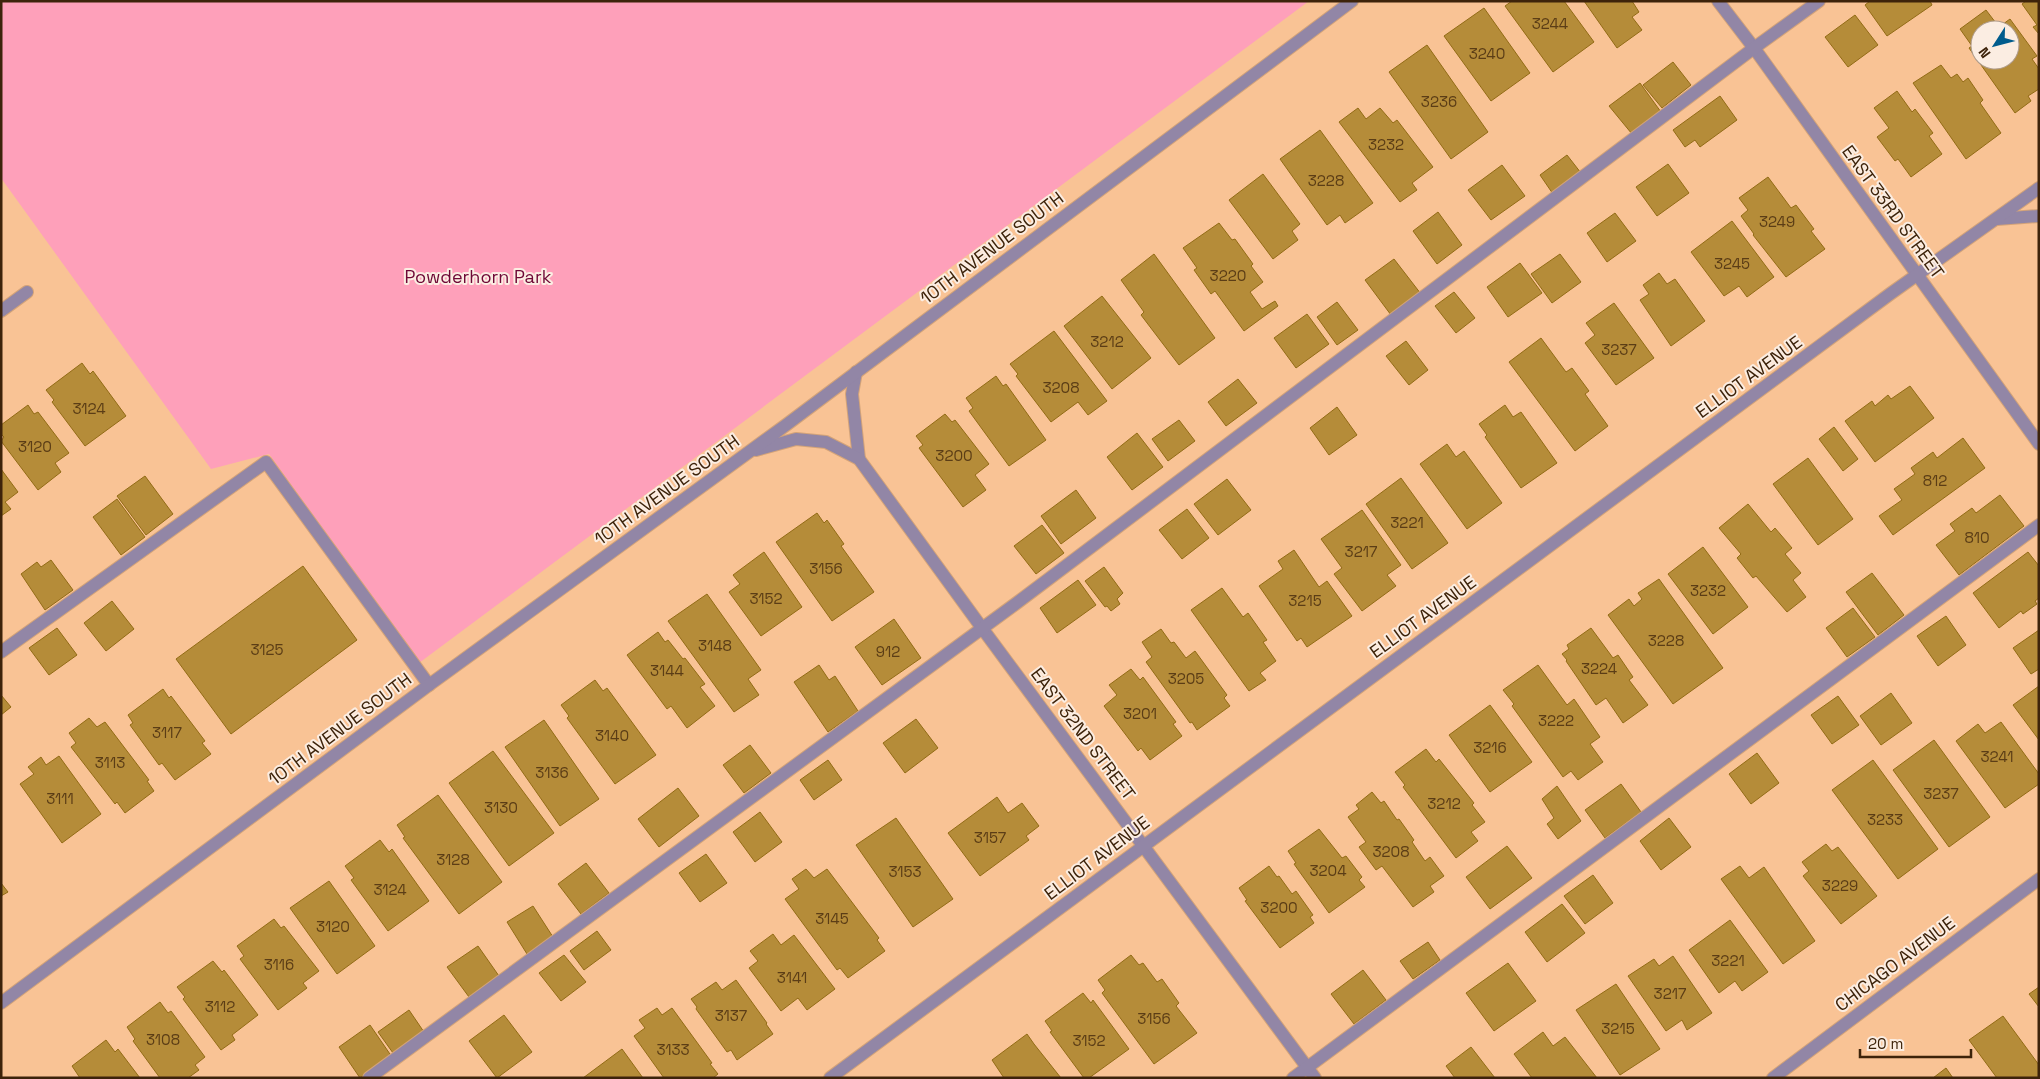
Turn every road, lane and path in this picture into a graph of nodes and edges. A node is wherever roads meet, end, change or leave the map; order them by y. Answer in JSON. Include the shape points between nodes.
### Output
{"nodes":[{"id":1,"x":1352,"y":1,"type":"edge"},
{"id":2,"x":1718,"y":1,"type":"edge"},
{"id":3,"x":1819,"y":1,"type":"edge"},
{"id":4,"x":1754,"y":48,"type":"junction"},
{"id":5,"x":2039,"y":188,"type":"edge"},
{"id":6,"x":2039,"y":216,"type":"edge"},
{"id":7,"x":1997,"y":219,"type":"junction"},
{"id":8,"x":1916,"y":276,"type":"junction"},
{"id":9,"x":27,"y":292,"type":"dead end"},
{"id":10,"x":1,"y":311,"type":"edge"},
{"id":11,"x":856,"y":372,"type":"junction"},
{"id":12,"x":2039,"y":444,"type":"edge"},
{"id":13,"x":749,"y":452,"type":"junction"},
{"id":14,"x":859,"y":459,"type":"junction"},
{"id":15,"x":2039,"y":525,"type":"edge"},
{"id":16,"x":982,"y":628,"type":"junction"},
{"id":17,"x":1,"y":652,"type":"edge"},
{"id":18,"x":429,"y":685,"type":"junction"},
{"id":19,"x":1144,"y":845,"type":"junction"},
{"id":20,"x":2039,"y":879,"type":"edge"},
{"id":21,"x":1,"y":1003,"type":"edge"},
{"id":22,"x":1312,"y":1073,"type":"edge"},
{"id":23,"x":369,"y":1078,"type":"edge"},
{"id":24,"x":830,"y":1078,"type":"edge"},
{"id":25,"x":1294,"y":1078,"type":"edge"},
{"id":26,"x":1773,"y":1078,"type":"edge"}],
"edges":[{"from":1,"to":11,"type":"street","name":"10TH AVENUE SOUTH"},
{"from":2,"to":4,"type":"street","name":"EAST 33RD STREET"},
{"from":3,"to":4,"type":"street"},
{"from":4,"to":8,"type":"street","name":"EAST 33RD STREET"},
{"from":4,"to":16,"type":"street"},
{"from":5,"to":7,"type":"street","name":"ELLIOT AVENUE"},
{"from":6,"to":7,"type":"street"},
{"from":7,"to":8,"type":"street","name":"ELLIOT AVENUE"},
{"from":8,"to":12,"type":"street","name":"EAST 33RD STREET"},
{"from":8,"to":19,"type":"street","name":"ELLIOT AVENUE"},
{"from":9,"to":10,"type":"street"},
{"from":11,"to":13,"type":"street","name":"10TH AVENUE SOUTH"},
{"from":11,"to":14,"type":"street","name":"EAST 32ND STREET","via":[[852,394]]},
{"from":13,"to":14,"type":"street","name":"EAST 32ND STREET","via":[[796,439],[826,442]]},
{"from":13,"to":18,"type":"street","name":"10TH AVENUE SOUTH"},
{"from":14,"to":16,"type":"street","name":"EAST 32ND STREET"},
{"from":15,"to":22,"type":"street"},
{"from":16,"to":19,"type":"street","name":"EAST 32ND STREET"},
{"from":16,"to":23,"type":"street"},
{"from":17,"to":18,"type":"street","via":[[266,462]]},
{"from":18,"to":21,"type":"street","name":"10TH AVENUE SOUTH"},
{"from":19,"to":22,"type":"street","name":"EAST 32ND STREET"},
{"from":19,"to":24,"type":"street","name":"ELLIOT AVENUE"},
{"from":20,"to":26,"type":"street","name":"CHICAGO AVENUE"},
{"from":22,"to":25,"type":"street"}]}
